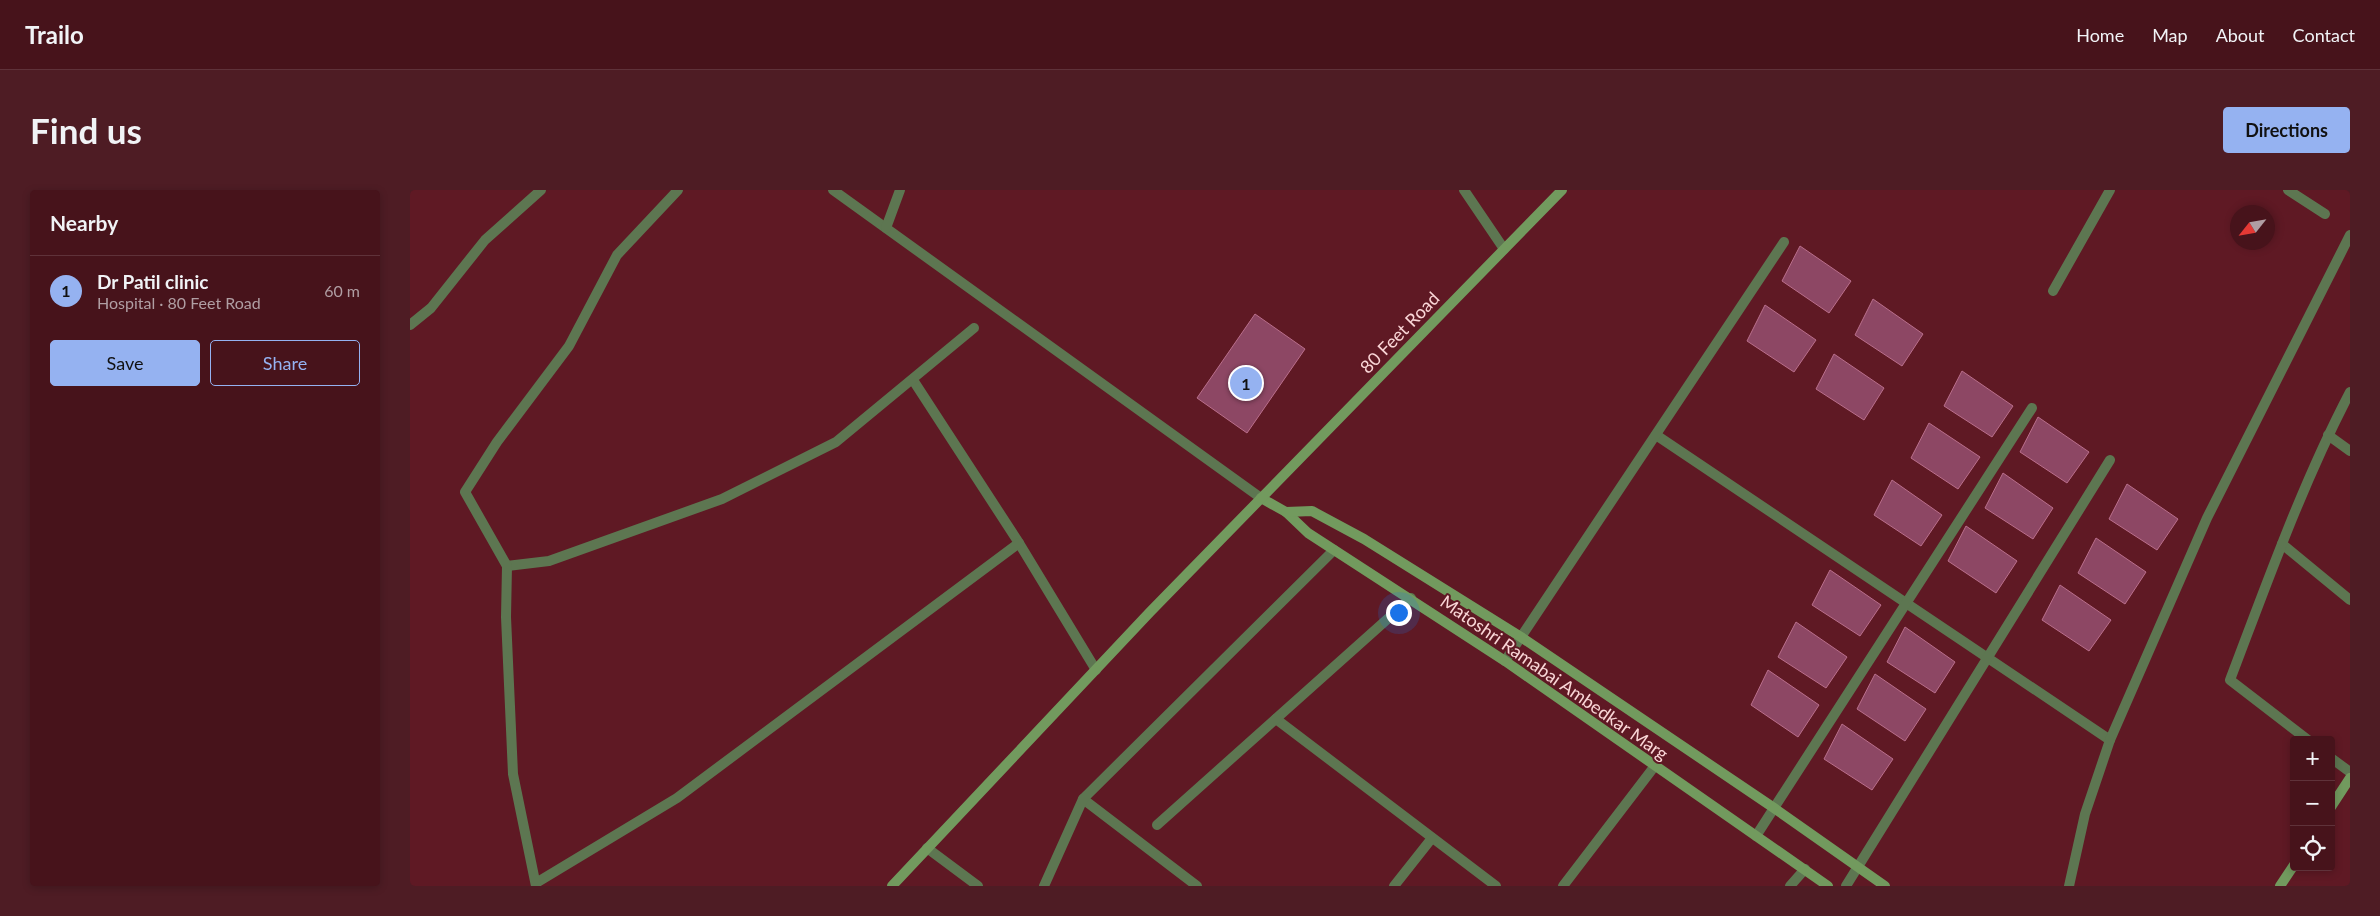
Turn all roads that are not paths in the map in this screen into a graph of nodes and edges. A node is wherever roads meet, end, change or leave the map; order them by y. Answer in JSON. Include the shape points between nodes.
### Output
{"nodes":[{"id":1,"x":541,"y":190,"type":"edge"},
{"id":2,"x":678,"y":190,"type":"edge"},
{"id":3,"x":833,"y":190,"type":"edge"},
{"id":4,"x":900,"y":190,"type":"edge"},
{"id":5,"x":1464,"y":190,"type":"edge"},
{"id":6,"x":1562,"y":190,"type":"edge"},
{"id":7,"x":2110,"y":190,"type":"edge"},
{"id":8,"x":2288,"y":190,"type":"edge"},
{"id":9,"x":2325,"y":214,"type":"dead end"},
{"id":10,"x":886,"y":228,"type":"junction"},
{"id":11,"x":2350,"y":235,"type":"edge"},
{"id":12,"x":1784,"y":242,"type":"dead end"},
{"id":13,"x":1504,"y":249,"type":"junction"},
{"id":14,"x":2053,"y":291,"type":"dead end"},
{"id":15,"x":410,"y":325,"type":"edge"},
{"id":16,"x":974,"y":328,"type":"dead end"},
{"id":17,"x":914,"y":380,"type":"junction"},
{"id":18,"x":2350,"y":392,"type":"edge"},
{"id":19,"x":2032,"y":408,"type":"dead end"},
{"id":20,"x":1656,"y":434,"type":"junction"},
{"id":21,"x":2328,"y":434,"type":"junction"},
{"id":22,"x":2350,"y":451,"type":"edge"},
{"id":23,"x":2110,"y":460,"type":"dead end"},
{"id":24,"x":1261,"y":498,"type":"junction"},
{"id":25,"x":1286,"y":512,"type":"junction"},
{"id":26,"x":1019,"y":543,"type":"junction"},
{"id":27,"x":2282,"y":544,"type":"junction"},
{"id":28,"x":1334,"y":550,"type":"junction"},
{"id":29,"x":507,"y":566,"type":"junction"},
{"id":30,"x":1411,"y":598,"type":"junction"},
{"id":31,"x":2350,"y":600,"type":"edge"},
{"id":32,"x":1908,"y":604,"type":"junction"},
{"id":33,"x":1521,"y":638,"type":"junction"},
{"id":34,"x":1988,"y":658,"type":"junction"},
{"id":35,"x":1505,"y":661,"type":"junction"},
{"id":36,"x":1096,"y":670,"type":"junction"},
{"id":37,"x":1276,"y":719,"type":"junction"},
{"id":38,"x":2303,"y":736,"type":"edge"},
{"id":39,"x":2110,"y":740,"type":"junction"},
{"id":40,"x":2335,"y":761,"type":"edge"},
{"id":41,"x":1654,"y":766,"type":"junction"},
{"id":42,"x":2350,"y":772,"type":"edge"},
{"id":43,"x":2350,"y":778,"type":"edge"},
{"id":44,"x":1083,"y":799,"type":"junction"},
{"id":45,"x":2335,"y":801,"type":"edge"},
{"id":46,"x":1774,"y":808,"type":"junction"},
{"id":47,"x":1157,"y":825,"type":"dead end"},
{"id":48,"x":1756,"y":836,"type":"junction"},
{"id":49,"x":1432,"y":838,"type":"junction"},
{"id":50,"x":927,"y":848,"type":"junction"},
{"id":51,"x":1857,"y":868,"type":"junction"},
{"id":52,"x":1805,"y":869,"type":"junction"},
{"id":53,"x":2290,"y":871,"type":"edge"},
{"id":54,"x":536,"y":884,"type":"edge"},
{"id":55,"x":892,"y":886,"type":"edge"},
{"id":56,"x":978,"y":886,"type":"edge"},
{"id":57,"x":1044,"y":886,"type":"edge"},
{"id":58,"x":1197,"y":886,"type":"edge"},
{"id":59,"x":1394,"y":886,"type":"edge"},
{"id":60,"x":1496,"y":886,"type":"edge"},
{"id":61,"x":1563,"y":886,"type":"edge"},
{"id":62,"x":1790,"y":886,"type":"edge"},
{"id":63,"x":1828,"y":886,"type":"edge"},
{"id":64,"x":1846,"y":886,"type":"edge"},
{"id":65,"x":1885,"y":886,"type":"edge"},
{"id":66,"x":2069,"y":886,"type":"edge"},
{"id":67,"x":2281,"y":886,"type":"edge"}],
"edges":[{"from":1,"to":15,"type":"street","via":[[485,240],[431,308]]},
{"from":2,"to":29,"type":"street","via":[[617,255],[568,346],[497,442],[465,492]]},
{"from":3,"to":10,"type":"street"},
{"from":4,"to":10,"type":"street"},
{"from":5,"to":13,"type":"street"},
{"from":6,"to":13,"type":"street","name":"80 Feet Road"},
{"from":7,"to":14,"type":"street"},
{"from":8,"to":9,"type":"street"},
{"from":10,"to":24,"type":"street"},
{"from":11,"to":39,"type":"street","via":[[2207,518]]},
{"from":12,"to":20,"type":"street"},
{"from":13,"to":24,"type":"street","name":"80 Feet Road"},
{"from":16,"to":17,"type":"street"},
{"from":17,"to":26,"type":"street"},
{"from":17,"to":29,"type":"street","via":[[836,442],[722,499],[549,561]]},
{"from":18,"to":21,"type":"street"},
{"from":19,"to":32,"type":"street"},
{"from":20,"to":32,"type":"street"},
{"from":20,"to":33,"type":"street"},
{"from":21,"to":22,"type":"street"},
{"from":21,"to":27,"type":"street"},
{"from":23,"to":34,"type":"street"},
{"from":24,"to":25,"type":"street","name":"Matoshri Ramabai Ambedkar Marg"},
{"from":24,"to":36,"type":"street","name":"80 Feet Road"},
{"from":25,"to":28,"type":"street","name":"Matoshri Ramabai Ambedkar Marg","via":[[1308,533]]},
{"from":25,"to":33,"type":"street","via":[[1312,511],[1364,539]]},
{"from":26,"to":36,"type":"street"},
{"from":26,"to":54,"type":"street","via":[[677,798]]},
{"from":27,"to":31,"type":"street"},
{"from":27,"to":38,"type":"street","via":[[2230,680]]},
{"from":28,"to":30,"type":"street","name":"Matoshri Ramabai Ambedkar Marg"},
{"from":28,"to":44,"type":"street"},
{"from":29,"to":54,"type":"street","via":[[513,774]]},
{"from":30,"to":35,"type":"street","name":"Matoshri Ramabai Ambedkar Marg"},
{"from":30,"to":37,"type":"street"},
{"from":32,"to":34,"type":"street"},
{"from":32,"to":46,"type":"street"},
{"from":33,"to":35,"type":"street"},
{"from":33,"to":46,"type":"street"},
{"from":34,"to":39,"type":"street"},
{"from":34,"to":51,"type":"street"},
{"from":35,"to":41,"type":"street","name":"Matoshri Ramabai Ambedkar Marg"},
{"from":36,"to":50,"type":"street","name":"80 Feet Road"},
{"from":37,"to":47,"type":"street"},
{"from":37,"to":49,"type":"street"},
{"from":39,"to":66,"type":"street","via":[[2085,814]]},
{"from":40,"to":42,"type":"street"},
{"from":41,"to":48,"type":"street","name":"Matoshri Ramabai Ambedkar Marg"},
{"from":41,"to":61,"type":"street"},
{"from":43,"to":45,"type":"street"},
{"from":44,"to":57,"type":"street"},
{"from":44,"to":58,"type":"street"},
{"from":46,"to":48,"type":"street"},
{"from":46,"to":51,"type":"street"},
{"from":48,"to":52,"type":"street","name":"Matoshri Ramabai Ambedkar Marg"},
{"from":49,"to":59,"type":"street"},
{"from":49,"to":60,"type":"street"},
{"from":50,"to":55,"type":"street","name":"80 Feet Road"},
{"from":50,"to":56,"type":"street"},
{"from":51,"to":64,"type":"street"},
{"from":51,"to":65,"type":"street"},
{"from":52,"to":62,"type":"street"},
{"from":52,"to":63,"type":"street","name":"Matoshri Ramabai Ambedkar Marg"},
{"from":53,"to":67,"type":"street"}]}
